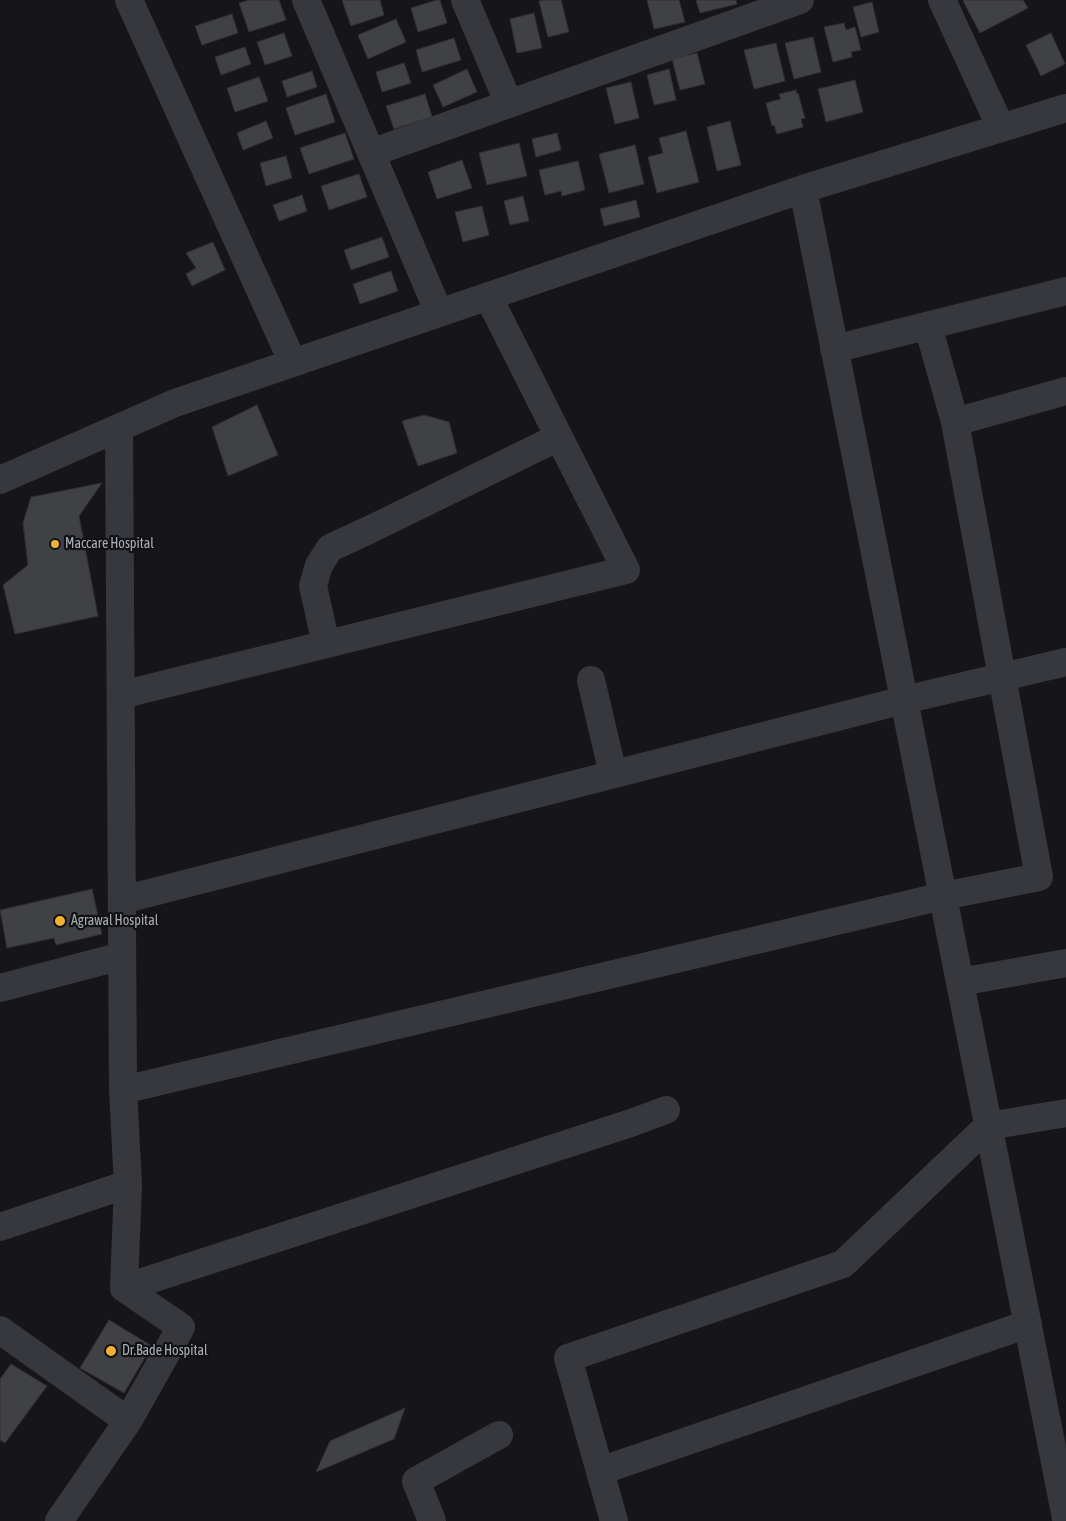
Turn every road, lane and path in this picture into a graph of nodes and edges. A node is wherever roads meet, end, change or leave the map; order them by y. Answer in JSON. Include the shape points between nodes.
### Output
{"nodes":[{"id":1,"x":129,"y":0,"type":"edge"},
{"id":2,"x":306,"y":0,"type":"edge"},
{"id":3,"x":464,"y":0,"type":"edge"},
{"id":4,"x":800,"y":0,"type":"edge"},
{"id":5,"x":942,"y":0,"type":"edge"},
{"id":6,"x":768,"y":5,"type":"edge"},
{"id":7,"x":510,"y":104,"type":"junction"},
{"id":8,"x":1066,"y":108,"type":"edge"},
{"id":9,"x":1000,"y":128,"type":"junction"},
{"id":10,"x":371,"y":153,"type":"junction"},
{"id":11,"x":802,"y":189,"type":"junction"},
{"id":12,"x":1066,"y":291,"type":"edge"},
{"id":13,"x":488,"y":296,"type":"junction"},
{"id":14,"x":439,"y":313,"type":"junction"},
{"id":15,"x":928,"y":326,"type":"junction"},
{"id":16,"x":834,"y":350,"type":"junction"},
{"id":17,"x":293,"y":363,"type":"junction"},
{"id":18,"x":1066,"y":391,"type":"edge"},
{"id":19,"x":955,"y":422,"type":"junction"},
{"id":20,"x":119,"y":428,"type":"junction"},
{"id":21,"x":558,"y":437,"type":"junction"},
{"id":22,"x":0,"y":480,"type":"edge"},
{"id":23,"x":326,"y":644,"type":"junction"},
{"id":24,"x":1066,"y":662,"type":"edge"},
{"id":25,"x":1003,"y":677,"type":"junction"},
{"id":26,"x":591,"y":680,"type":"dead end"},
{"id":27,"x":121,"y":696,"type":"junction"},
{"id":28,"x":904,"y":700,"type":"junction"},
{"id":29,"x":613,"y":774,"type":"junction"},
{"id":30,"x":943,"y":896,"type":"junction"},
{"id":31,"x":122,"y":900,"type":"junction"},
{"id":32,"x":122,"y":956,"type":"junction"},
{"id":33,"x":1066,"y":963,"type":"edge"},
{"id":34,"x":960,"y":982,"type":"junction"},
{"id":35,"x":0,"y":988,"type":"edge"},
{"id":36,"x":123,"y":1090,"type":"junction"},
{"id":37,"x":666,"y":1110,"type":"dead end"},
{"id":38,"x":1066,"y":1113,"type":"edge"},
{"id":39,"x":988,"y":1126,"type":"junction"},
{"id":40,"x":128,"y":1184,"type":"junction"},
{"id":41,"x":0,"y":1227,"type":"edge"},
{"id":42,"x":124,"y":1288,"type":"junction"},
{"id":43,"x":1028,"y":1324,"type":"junction"},
{"id":44,"x":0,"y":1330,"type":"edge"},
{"id":45,"x":128,"y":1421,"type":"junction"},
{"id":46,"x":499,"y":1435,"type":"dead end"},
{"id":47,"x":600,"y":1471,"type":"junction"},
{"id":48,"x":1066,"y":1518,"type":"edge"},
{"id":49,"x":59,"y":1521,"type":"edge"},
{"id":50,"x":432,"y":1521,"type":"edge"},
{"id":51,"x":614,"y":1521,"type":"edge"}],
"edges":[{"from":1,"to":17,"type":"street"},
{"from":2,"to":10,"type":"street"},
{"from":3,"to":7,"type":"street"},
{"from":4,"to":6,"type":"street"},
{"from":5,"to":9,"type":"street"},
{"from":6,"to":7,"type":"street"},
{"from":7,"to":10,"type":"street"},
{"from":8,"to":9,"type":"street"},
{"from":9,"to":11,"type":"street"},
{"from":10,"to":14,"type":"street"},
{"from":11,"to":13,"type":"street"},
{"from":11,"to":16,"type":"street"},
{"from":12,"to":15,"type":"street"},
{"from":13,"to":14,"type":"street"},
{"from":13,"to":21,"type":"street"},
{"from":14,"to":17,"type":"street"},
{"from":15,"to":16,"type":"street"},
{"from":15,"to":19,"type":"street"},
{"from":16,"to":28,"type":"street"},
{"from":17,"to":20,"type":"street","via":[[176,403]]},
{"from":18,"to":19,"type":"street"},
{"from":19,"to":25,"type":"street"},
{"from":20,"to":22,"type":"street"},
{"from":20,"to":27,"type":"street"},
{"from":21,"to":23,"type":"street","via":[[330,548],[319,565],[313,586]]},
{"from":21,"to":23,"type":"street","via":[[626,570]]},
{"from":23,"to":27,"type":"street"},
{"from":24,"to":25,"type":"street"},
{"from":25,"to":28,"type":"street"},
{"from":25,"to":30,"type":"street","via":[[1039,877]]},
{"from":26,"to":29,"type":"street"},
{"from":27,"to":31,"type":"street"},
{"from":28,"to":29,"type":"street"},
{"from":28,"to":30,"type":"street"},
{"from":29,"to":31,"type":"street"},
{"from":30,"to":34,"type":"street"},
{"from":30,"to":36,"type":"street"},
{"from":31,"to":32,"type":"street"},
{"from":32,"to":35,"type":"street"},
{"from":32,"to":36,"type":"street"},
{"from":33,"to":34,"type":"street"},
{"from":34,"to":39,"type":"street"},
{"from":36,"to":40,"type":"street"},
{"from":37,"to":42,"type":"street"},
{"from":38,"to":39,"type":"street"},
{"from":39,"to":43,"type":"street"},
{"from":39,"to":47,"type":"street","via":[[843,1264],[568,1358]]},
{"from":40,"to":41,"type":"street"},
{"from":40,"to":42,"type":"street"},
{"from":42,"to":45,"type":"street","via":[[181,1327]]},
{"from":43,"to":47,"type":"street"},
{"from":43,"to":48,"type":"street"},
{"from":44,"to":45,"type":"street"},
{"from":45,"to":49,"type":"street"},
{"from":46,"to":50,"type":"street","via":[[416,1480]]},
{"from":47,"to":51,"type":"street"}]}
